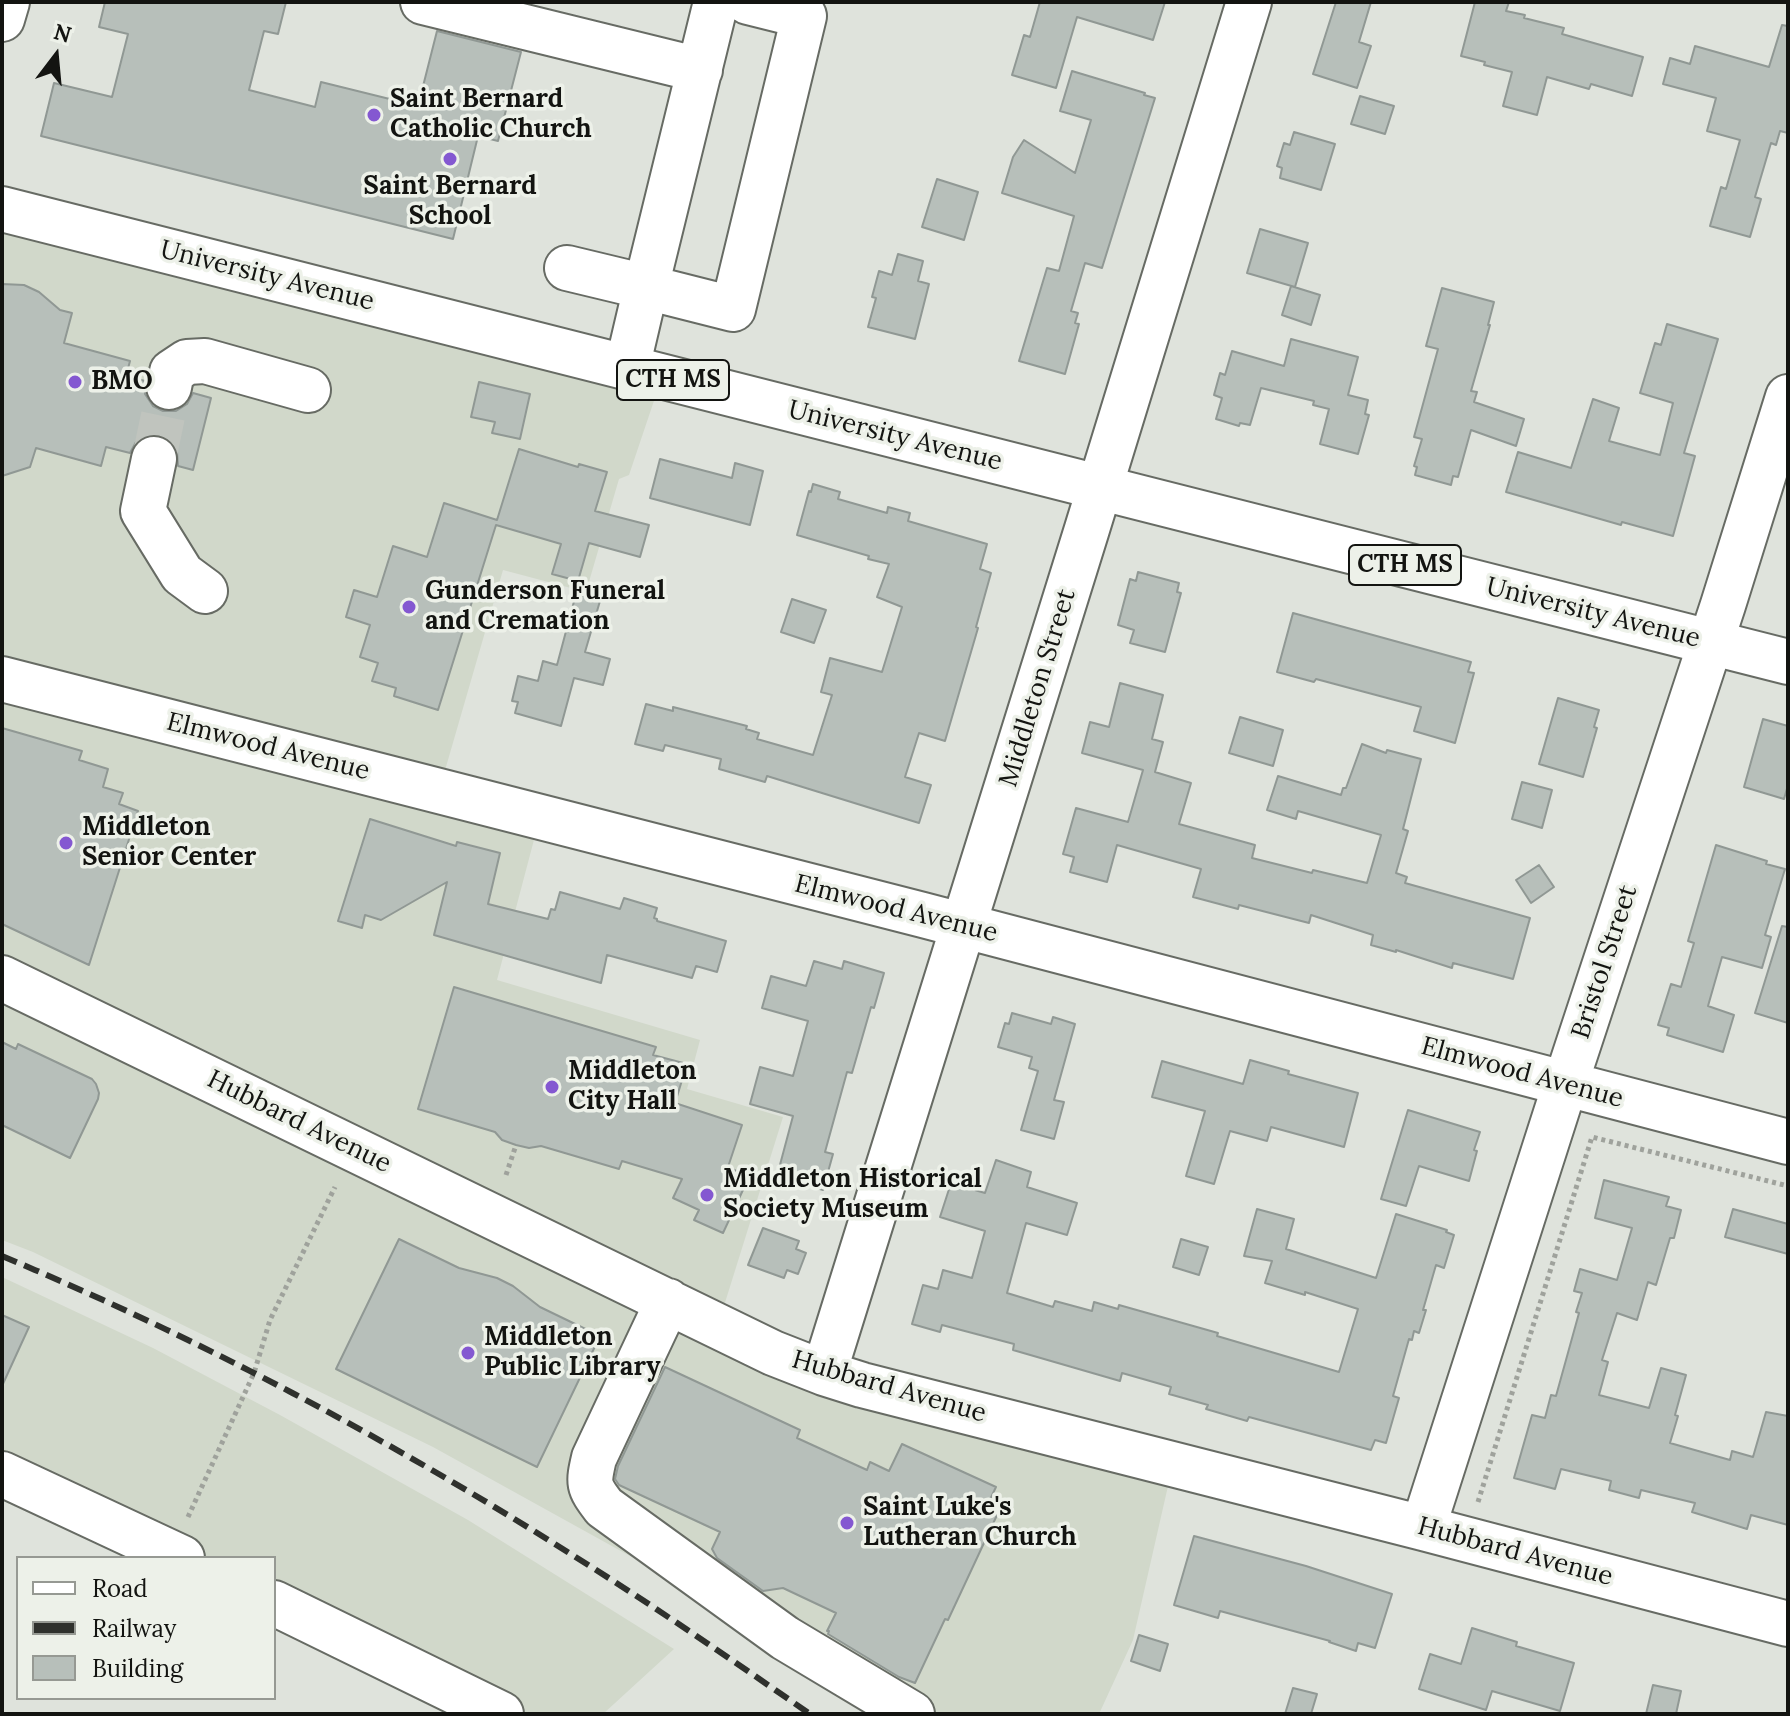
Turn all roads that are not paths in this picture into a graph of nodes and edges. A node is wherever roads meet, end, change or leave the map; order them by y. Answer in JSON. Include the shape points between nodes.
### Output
{"nodes":[{"id":1,"x":7,"y":2,"type":"edge"},
{"id":2,"x":423,"y":2,"type":"edge"},
{"id":3,"x":716,"y":2,"type":"edge"},
{"id":4,"x":748,"y":2,"type":"edge"},
{"id":5,"x":1249,"y":2,"type":"edge"},
{"id":6,"x":538,"y":16,"type":"edge"},
{"id":7,"x":2,"y":19,"type":"edge"},
{"id":8,"x":700,"y":70,"type":"junction"},
{"id":9,"x":2,"y":209,"type":"edge"},
{"id":10,"x":567,"y":268,"type":"dead end"},
{"id":11,"x":646,"y":287,"type":"junction"},
{"id":12,"x":627,"y":368,"type":"junction"},
{"id":13,"x":169,"y":387,"type":"tunnel mouth"},
{"id":14,"x":308,"y":390,"type":"dead end"},
{"id":15,"x":1788,"y":397,"type":"edge"},
{"id":16,"x":154,"y":459,"type":"tunnel mouth"},
{"id":17,"x":1099,"y":487,"type":"junction"},
{"id":18,"x":205,"y":591,"type":"dead end"},
{"id":19,"x":1711,"y":643,"type":"junction"},
{"id":20,"x":1788,"y":662,"type":"edge"},
{"id":21,"x":2,"y":679,"type":"edge"},
{"id":22,"x":964,"y":926,"type":"junction"},
{"id":23,"x":2,"y":978,"type":"edge"},
{"id":24,"x":1565,"y":1085,"type":"junction"},
{"id":25,"x":1788,"y":1142,"type":"edge"},
{"id":26,"x":668,"y":1301,"type":"junction"},
{"id":27,"x":824,"y":1373,"type":"junction"},
{"id":28,"x":2,"y":1474,"type":"edge"},
{"id":29,"x":1423,"y":1528,"type":"junction"},
{"id":30,"x":185,"y":1538,"type":"edge"},
{"id":31,"x":276,"y":1604,"type":"edge"},
{"id":32,"x":1788,"y":1624,"type":"edge"},
{"id":33,"x":501,"y":1714,"type":"edge"},
{"id":34,"x":912,"y":1714,"type":"edge"}],
"edges":[{"from":1,"to":7,"type":"street"},
{"from":2,"to":6,"type":"street"},
{"from":3,"to":8,"type":"street"},
{"from":4,"to":11,"type":"street","via":[[804,16],[733,309]]},
{"from":5,"to":17,"type":"street","name":"Middleton Street"},
{"from":6,"to":8,"type":"street"},
{"from":8,"to":11,"type":"street"},
{"from":9,"to":12,"type":"street","name":"University Avenue","number":"CTH MS"},
{"from":10,"to":11,"type":"street"},
{"from":11,"to":12,"type":"street"},
{"from":12,"to":17,"type":"street","name":"University Avenue","number":"CTH MS"},
{"from":13,"to":14,"type":"street","via":[[172,372],[187,362],[205,361]]},
{"from":15,"to":19,"type":"street","name":"Bristol Street"},
{"from":16,"to":18,"type":"street","via":[[143,511],[182,574]]},
{"from":17,"to":19,"type":"street","name":"University Avenue","number":"CTH MS"},
{"from":17,"to":22,"type":"street","name":"Middleton Street"},
{"from":19,"to":20,"type":"street","name":"University Avenue","number":"CTH MS"},
{"from":19,"to":24,"type":"street","name":"Bristol Street"},
{"from":21,"to":22,"type":"street","name":"Elmwood Avenue"},
{"from":22,"to":24,"type":"street","name":"Elmwood Avenue"},
{"from":22,"to":27,"type":"street","name":"Middleton Street"},
{"from":23,"to":26,"type":"street","name":"Hubbard Avenue"},
{"from":24,"to":25,"type":"street","name":"Elmwood Avenue"},
{"from":24,"to":29,"type":"street","name":"Bristol Street"},
{"from":26,"to":27,"type":"street","name":"Hubbard Avenue"},
{"from":26,"to":34,"type":"street","via":[[594,1458],[592,1491],[604,1507],[785,1638]]},
{"from":27,"to":29,"type":"street","name":"Hubbard Avenue"},
{"from":28,"to":30,"type":"street"},
{"from":29,"to":32,"type":"street","name":"Hubbard Avenue"},
{"from":31,"to":33,"type":"street"}]}
